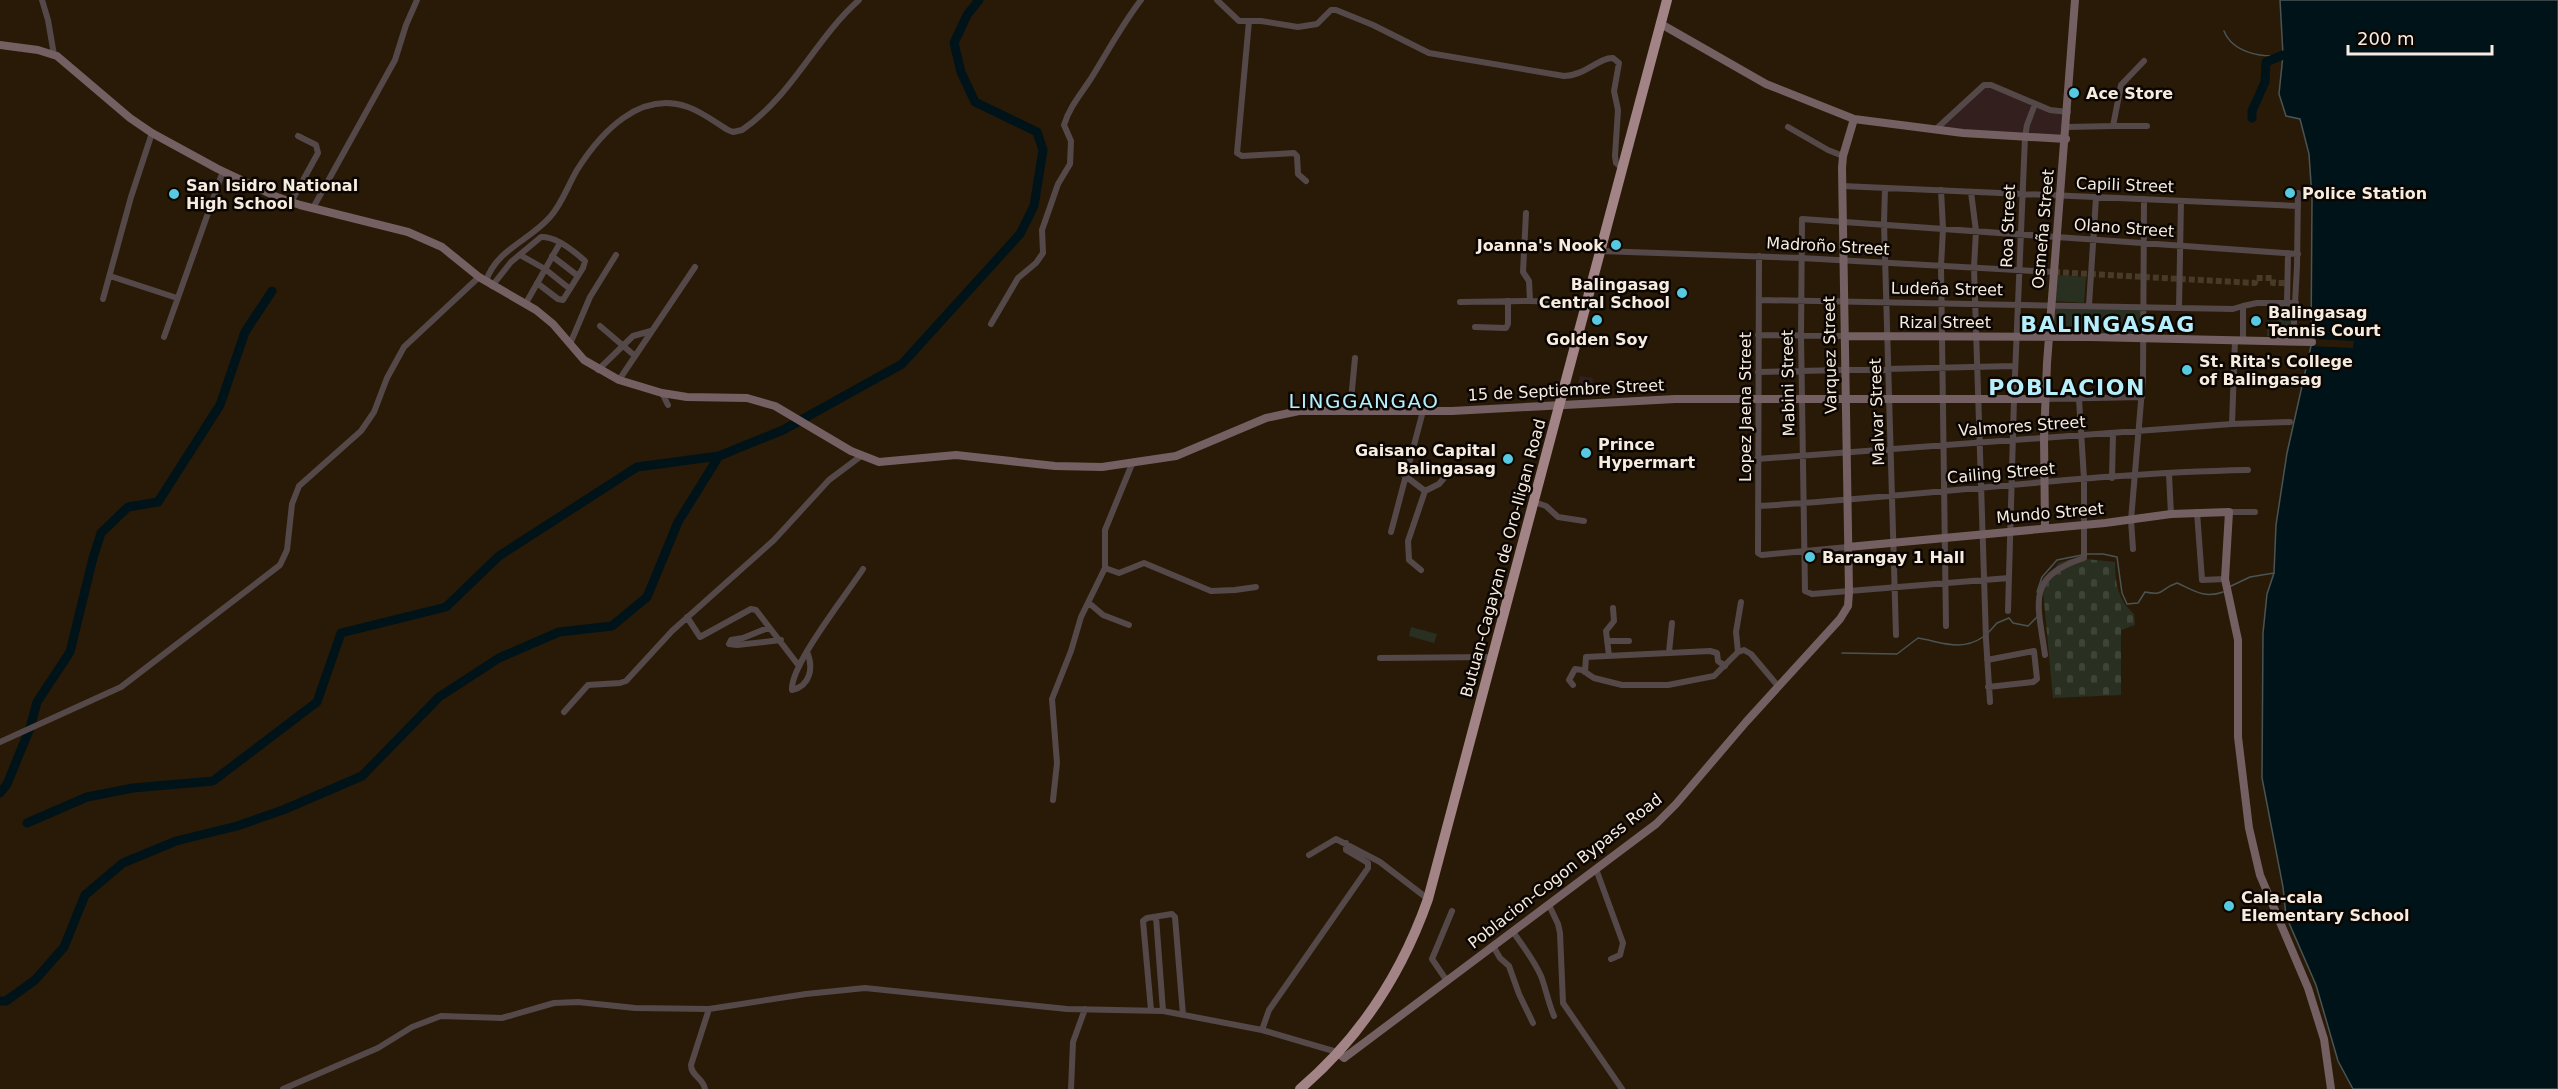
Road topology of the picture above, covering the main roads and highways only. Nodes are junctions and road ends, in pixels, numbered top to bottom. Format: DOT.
graph roads {
  1 [pos="1668,0"];
  2 [pos="1300,1089"];
  1 -- 2 [label="highway, Butuan-Cagayan de Oro-Iligan Road"];
}
